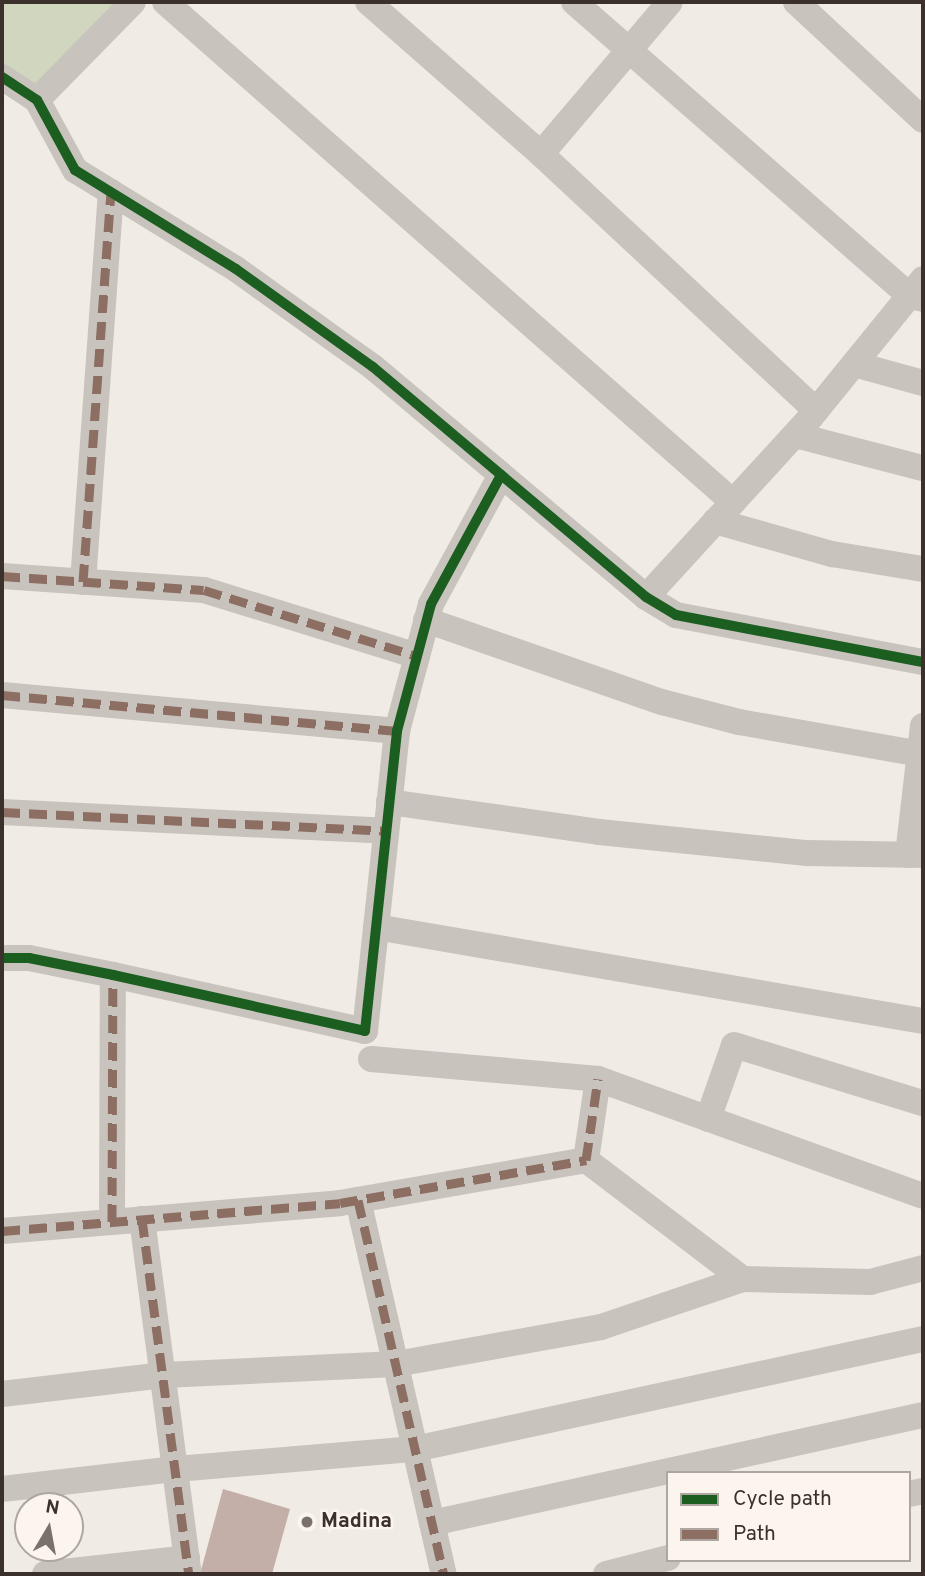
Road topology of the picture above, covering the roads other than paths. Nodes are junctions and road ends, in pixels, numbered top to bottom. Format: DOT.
graph roads {
  1 [pos="133,2"];
  2 [pos="165,2"];
  3 [pos="368,2"];
  4 [pos="574,2"];
  5 [pos="670,2"];
  6 [pos="796,2"];
  7 [pos="629,50"];
  8 [pos="2,77"];
  9 [pos="37,100"];
  10 [pos="923,120"];
  11 [pos="541,154"];
  12 [pos="111,192"];
  13 [pos="919,292"];
  14 [pos="854,364"];
  15 [pos="923,383"];
  16 [pos="816,410"];
  17 [pos="794,435"];
  18 [pos="923,467"];
  19 [pos="500,475"];
  20 [pos="724,511"];
  21 [pos="923,569"];
  22 [pos="2,576"];
  23 [pos="83,582"];
  24 [pos="646,597"];
  25 [pos="426,620"];
  26 [pos="417,656"];
  27 [pos="923,662"];
  28 [pos="2,695"];
  29 [pos="923,726"];
  30 [pos="397,731"];
  31 [pos="921,754"];
  32 [pos="389,802"];
  33 [pos="2,812"];
  34 [pos="386,831"];
  35 [pos="916,855"];
  36 [pos="376,927"];
  37 [pos="2,958"];
  38 [pos="113,975"];
  39 [pos="923,1021"];
  40 [pos="371,1059"];
  41 [pos="598,1079"];
  42 [pos="923,1103"];
  43 [pos="708,1119"];
  44 [pos="586,1160"];
  45 [pos="923,1196"];
  46 [pos="358,1200"];
  47 [pos="142,1219"];
  48 [pos="112,1222"];
  49 [pos="2,1231"];
  50 [pos="923,1268"];
  51 [pos="743,1279"];
  52 [pos="923,1339"];
  53 [pos="396,1364"];
  54 [pos="164,1375"];
  55 [pos="2,1394"];
  56 [pos="923,1415"];
  57 [pos="415,1449"];
  58 [pos="176,1469"];
  59 [pos="668,1471"];
  60 [pos="666,1472"];
  61 [pos="2,1489"];
  62 [pos="432,1523"];
  63 [pos="666,1559"];
  64 [pos="188,1566"];
  65 [pos="45,1574"];
  66 [pos="444,1574"];
  67 [pos="606,1574"];
  1 -- 9 [label="street"];
  2 -- 20 [label="street"];
  3 -- 11 [label="street"];
  4 -- 7 [label="street"];
  5 -- 7 [label="street"];
  6 -- 10 [label="street"];
  7 -- 11 [label="street"];
  7 -- 13 [label="street"];
  8 -- 9 [label="street"];
  9 -- 12 [label="street"];
  11 -- 16 [label="street"];
  12 -- 19 [label="street"];
  12 -- 23 [label="street"];
  13 -- 14 [label="street"];
  14 -- 15 [label="street"];
  14 -- 16 [label="street"];
  16 -- 17 [label="street"];
  17 -- 18 [label="street"];
  17 -- 20 [label="street"];
  19 -- 24 [label="street"];
  19 -- 25 [label="street"];
  20 -- 21 [label="street"];
  20 -- 24 [label="street"];
  22 -- 23 [label="street"];
  23 -- 26 [label="street"];
  24 -- 27 [label="street"];
  25 -- 26 [label="street"];
  25 -- 31 [label="street"];
  26 -- 30 [label="street"];
  28 -- 30 [label="street"];
  29 -- 31 [label="street"];
  30 -- 32 [label="street"];
  31 -- 35 [label="street"];
  32 -- 34 [label="street"];
  32 -- 35 [label="street"];
  33 -- 34 [label="street"];
  34 -- 36 [label="street"];
  36 -- 38 [label="street"];
  36 -- 39 [label="street"];
  37 -- 38 [label="street"];
  38 -- 48 [label="street"];
  40 -- 41 [label="street"];
  41 -- 43 [label="street"];
  41 -- 44 [label="street"];
  42 -- 43 [label="street"];
  43 -- 45 [label="street"];
  44 -- 46 [label="street"];
  44 -- 51 [label="street"];
  46 -- 47 [label="street"];
  46 -- 53 [label="street"];
  47 -- 48 [label="street"];
  47 -- 54 [label="street"];
  48 -- 49 [label="street"];
  50 -- 51 [label="street"];
  51 -- 53 [label="street"];
  52 -- 57 [label="street"];
  53 -- 54 [label="street"];
  53 -- 57 [label="street"];
  54 -- 55 [label="street"];
  54 -- 58 [label="street"];
  56 -- 59 [label="street"];
  57 -- 58 [label="street"];
  57 -- 62 [label="street"];
  58 -- 61 [label="street"];
  58 -- 64 [label="street"];
  60 -- 62 [label="street"];
  62 -- 66 [label="street"];
  63 -- 67 [label="street"];
  64 -- 65 [label="street"];
}
